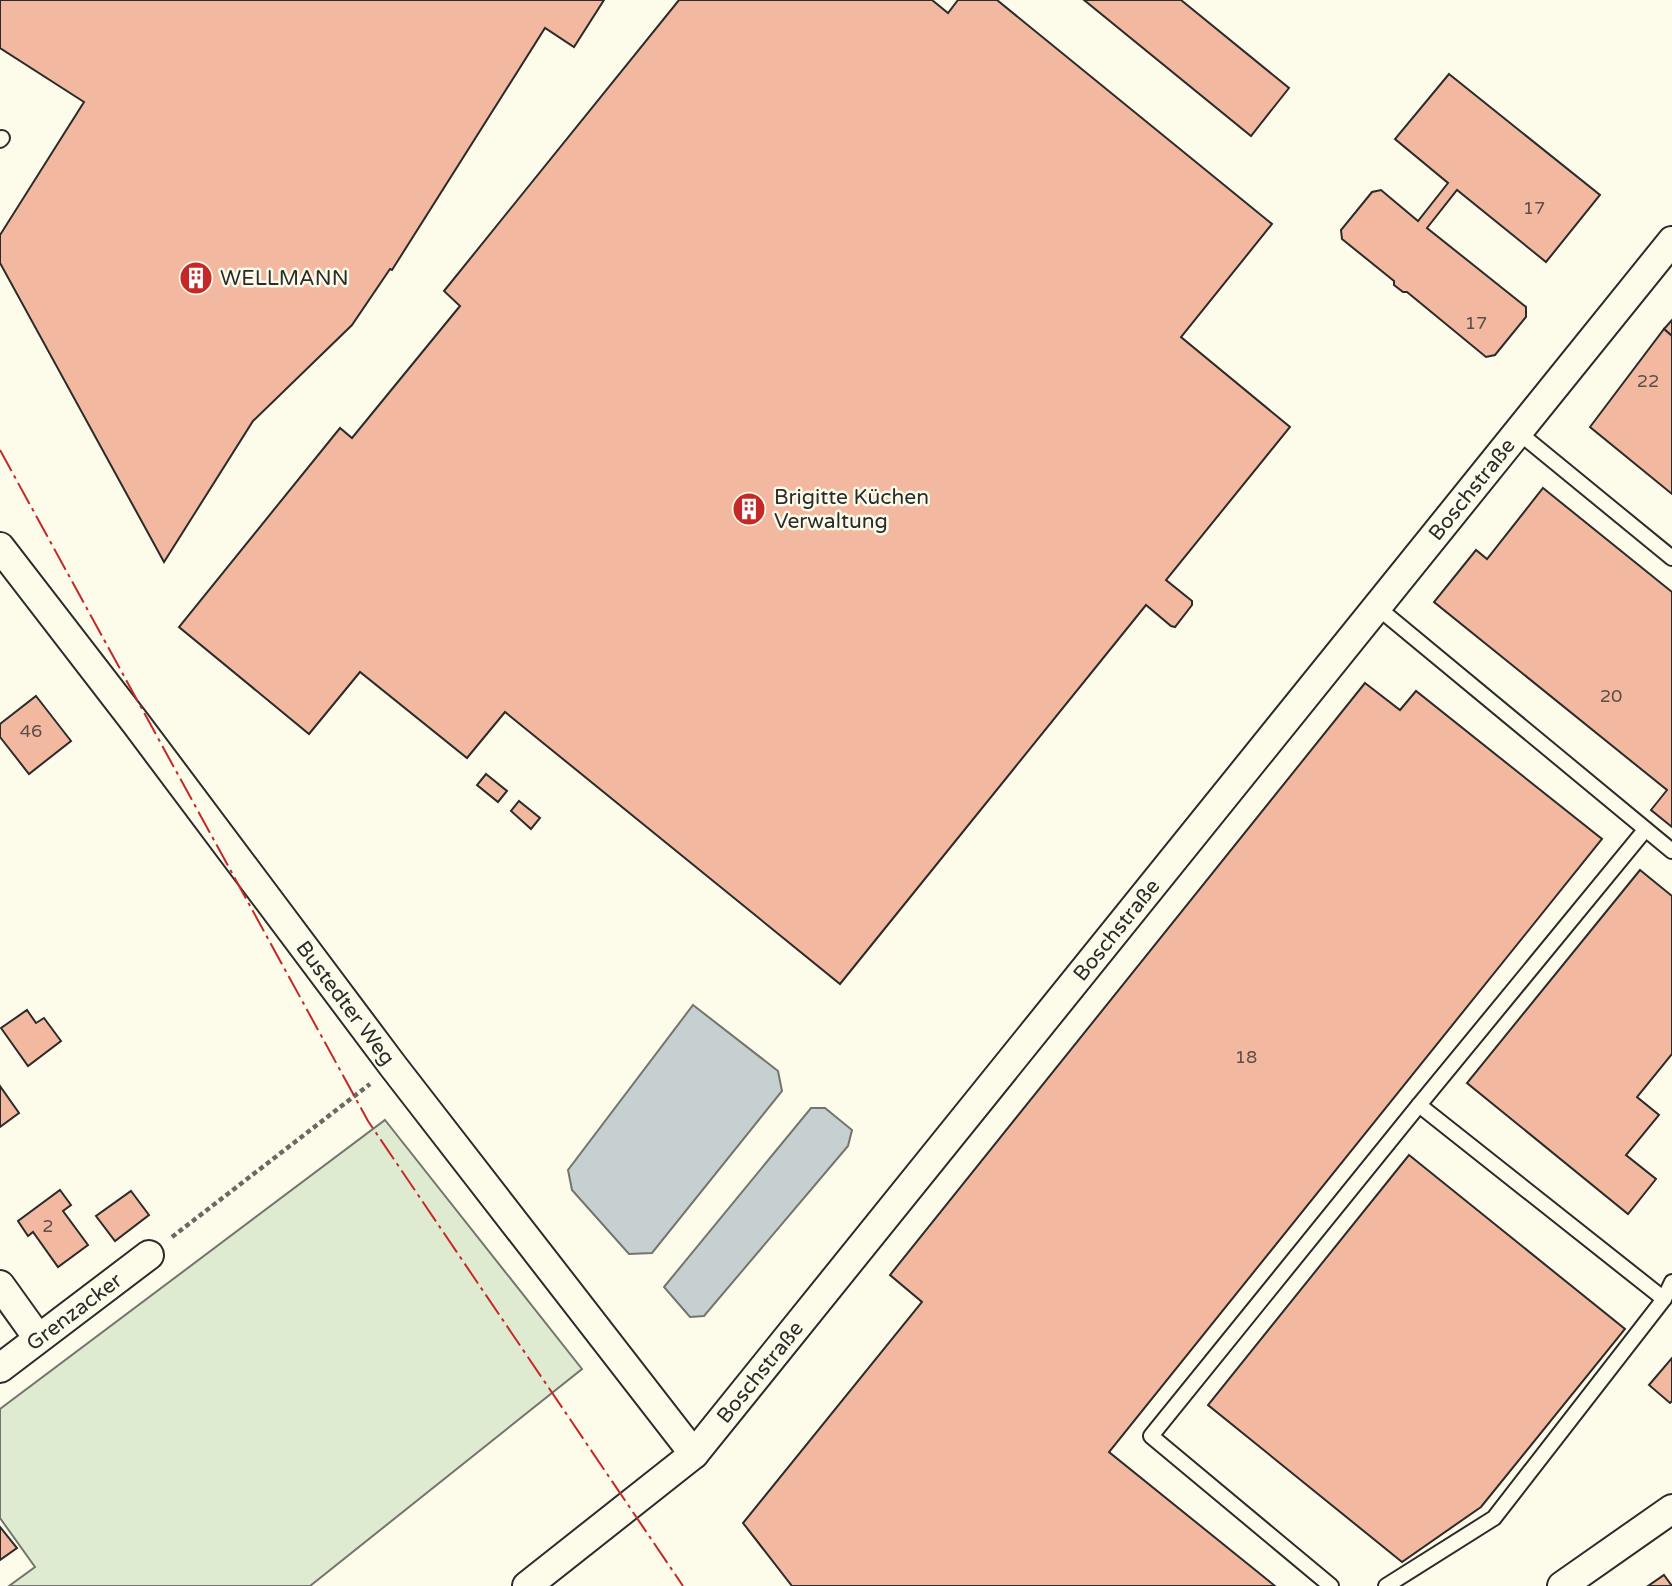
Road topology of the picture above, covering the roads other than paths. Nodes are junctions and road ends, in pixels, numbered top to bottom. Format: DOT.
graph roads {
  1 [pos="1672,241"];
  2 [pos="1518,432"];
  3 [pos="0,547"];
  4 [pos="1672,558"];
  5 [pos="1377,607"];
  6 [pos="1645,830"];
  7 [pos="1672,851"];
  8 [pos="1419,1105"];
  9 [pos="149,1255"];
  10 [pos="1672,1282"];
  11 [pos="0,1285"];
  12 [pos="1664,1299"];
  13 [pos="38,1338"];
  14 [pos="0,1368"];
  15 [pos="694,1454"];
  16 [pos="1672,1509"];
  17 [pos="527,1586"];
  18 [pos="1331,1586"];
  19 [pos="1386,1586"];
  20 [pos="1562,1586"];
  1 -- 2 [label="street, Boschstraße"];
  2 -- 4 [label="lane"];
  2 -- 5 [label="street, Boschstraße"];
  3 -- 15 [label="street, Bustedter Weg"];
  5 -- 6 [label="lane"];
  5 -- 15 [label="street, Boschstraße"];
  6 -- 7 [label="lane"];
  6 -- 8 [label="lane"];
  8 -- 12 [label="lane"];
  8 -- 18 [label="lane"];
  9 -- 13 [label="street, Grenzacker"];
  10 -- 12 [label="lane"];
  11 -- 13 [label="street"];
  12 -- 19 [label="lane"];
  13 -- 14 [label="street, Grenzacker"];
  15 -- 17 [label="street, Boschstraße"];
  16 -- 20 [label="street"];
}
